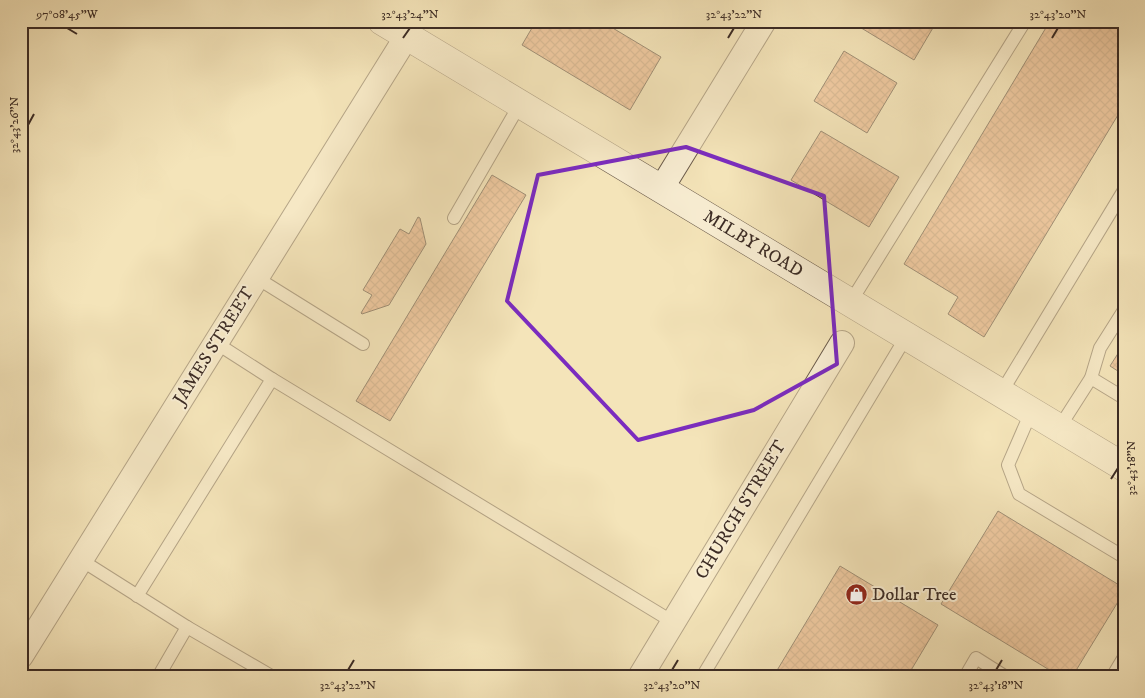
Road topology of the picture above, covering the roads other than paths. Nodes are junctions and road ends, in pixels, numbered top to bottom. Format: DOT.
graph roads {
  1 [pos="382,21"];
  2 [pos="764,21"];
  3 [pos="1024,21"];
  4 [pos="407,36"];
  5 [pos="520,104"];
  6 [pos="661,189"];
  7 [pos="1124,190"];
  8 [pos="454,218"];
  9 [pos="257,278"];
  10 [pos="850,302"];
  11 [pos="1124,310"];
  12 [pos="906,336"];
  13 [pos="216,343"];
  14 [pos="842,343"];
  15 [pos="363,344"];
  16 [pos="1092,378"];
  17 [pos="272,379"];
  18 [pos="1001,394"];
  19 [pos="1124,398"];
  20 [pos="1032,412"];
  21 [pos="1059,428"];
  22 [pos="1124,467"];
  23 [pos="1124,557"];
  24 [pos="81,560"];
  25 [pos="137,596"];
  26 [pos="673,622"];
  27 [pos="187,627"];
  28 [pos="21,656"];
  29 [pos="1124,656"];
  30 [pos="158,677"];
  31 [pos="273,677"];
  32 [pos="640,677"];
  33 [pos="702,677"];
  34 [pos="965,677"];
  35 [pos="1006,677"];
  36 [pos="1112,677"];
  1 -- 4 [label="street, MILBY ROAD"];
  2 -- 6 [label="street"];
  3 -- 10 [label="lane"];
  4 -- 5 [label="street, MILBY ROAD"];
  4 -- 9 [label="street, JAMES STREET"];
  5 -- 6 [label="street, MILBY ROAD"];
  5 -- 8 [label="lane"];
  6 -- 10 [label="street, MILBY ROAD"];
  7 -- 18 [label="lane"];
  9 -- 13 [label="street, JAMES STREET"];
  9 -- 15 [label="lane"];
  10 -- 12 [label="street, MILBY ROAD"];
  11 -- 16 [label="lane"];
  12 -- 18 [label="street, MILBY ROAD"];
  12 -- 33 [label="lane"];
  13 -- 17 [label="lane"];
  13 -- 24 [label="street, JAMES STREET"];
  14 -- 26 [label="street, CHURCH STREET"];
  16 -- 19 [label="lane"];
  16 -- 21 [label="lane"];
  17 -- 25 [label="lane"];
  17 -- 26 [label="lane"];
  18 -- 20 [label="street, MILBY ROAD"];
  20 -- 21 [label="street, MILBY ROAD"];
  20 -- 23 [label="lane"];
  21 -- 22 [label="street, MILBY ROAD"];
  24 -- 25 [label="lane"];
  24 -- 28 [label="street, JAMES STREET"];
  25 -- 27 [label="lane"];
  26 -- 32 [label="street, CHURCH STREET"];
  27 -- 30 [label="lane"];
  27 -- 31 [label="lane"];
  29 -- 36 [label="lane"];
  34 -- 35 [label="lane"];
}
